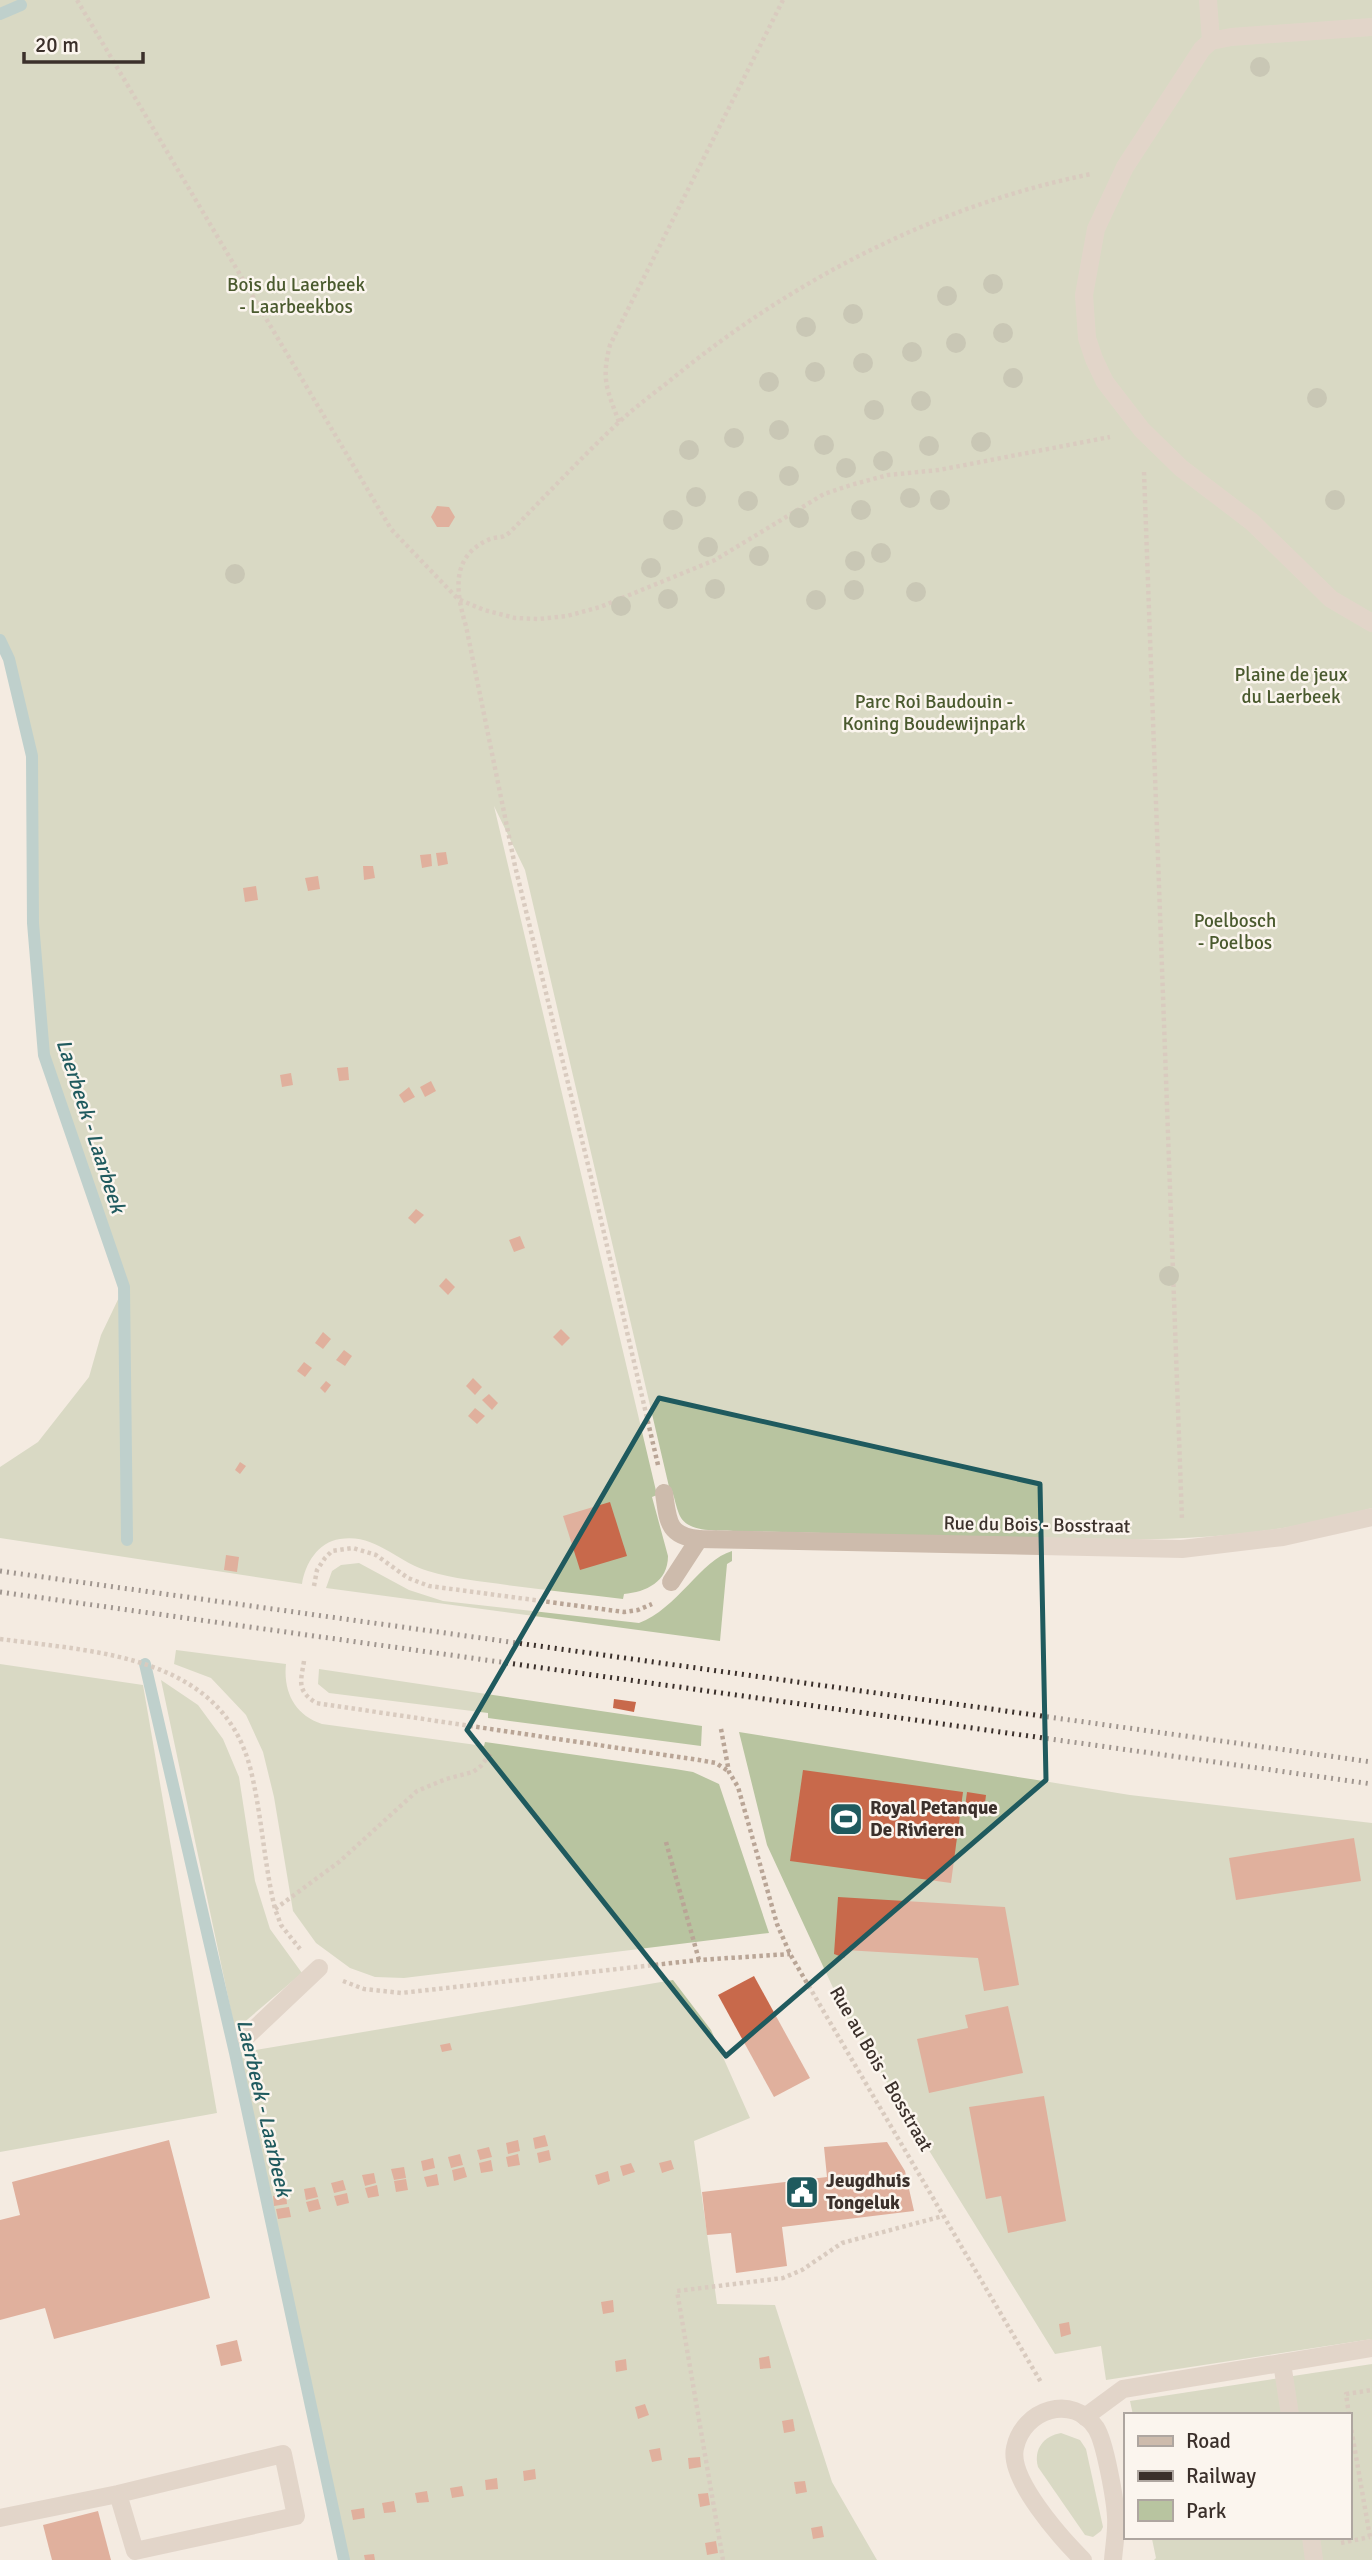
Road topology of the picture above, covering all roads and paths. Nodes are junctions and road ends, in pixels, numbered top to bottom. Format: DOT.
graph roads {
  1 [pos="77,0"];
  2 [pos="783,0"];
  3 [pos="1209,0"];
  4 [pos="1372,27"];
  5 [pos="1211,41"];
  6 [pos="1125,167"];
  7 [pos="619,422"];
  8 [pos="1142,430"];
  9 [pos="458,599"];
  10 [pos="1372,623"];
  11 [pos="664,1493"];
  12 [pos="1372,1517"];
  13 [pos="698,1539"];
  14 [pos="1182,1549"];
  15 [pos="671,1583"];
  16 [pos="314,1586"];
  17 [pos="0,1639"];
  18 [pos="304,1661"];
  19 [pos="721,1729"];
  20 [pos="490,1754"];
  21 [pos="729,1772"];
  22 [pos="666,1842"];
  23 [pos="275,1909"];
  24 [pos="790,1954"];
  25 [pos="699,1960"];
  26 [pos="319,1968"];
  27 [pos="246,2038"];
  28 [pos="943,2216"];
  29 [pos="1372,2348"];
  30 [pos="1282,2362"];
  31 [pos="1372,2389"];
  32 [pos="1057,2409"];
  33 [pos="1290,2413"];
  34 [pos="1349,2413"];
  35 [pos="1085,2417"];
  36 [pos="1351,2427"];
  37 [pos="118,2494"];
  38 [pos="0,2518"];
  39 [pos="1370,2537"];
  40 [pos="1311,2539"];
  41 [pos="723,2560"];
  42 [pos="1083,2560"];
  43 [pos="1113,2560"];
  44 [pos="1314,2560"];
  1 -- 9 [label="path"];
  2 -- 7 [label="path"];
  3 -- 5 [label="street"];
  4 -- 5 [label="street"];
  5 -- 6 [label="street"];
  6 -- 7 [label="path"];
  6 -- 8 [label="street"];
  7 -- 9 [label="path"];
  8 -- 9 [label="path"];
  8 -- 10 [label="street"];
  8 -- 14 [label="path"];
  9 -- 11 [label="path"];
  11 -- 13 [label="street, Rue du Bois - Bosstraat"];
  12 -- 14 [label="street, Rue du Bois - Bosstraat"];
  13 -- 14 [label="street, Rue du Bois - Bosstraat"];
  13 -- 15 [label="street"];
  15 -- 16 [label="path"];
  17 -- 23 [label="path"];
  18 -- 21 [label="path"];
  19 -- 21 [label="path, Rue au Bois - Bosstraat"];
  20 -- 23 [label="path"];
  21 -- 24 [label="path, Rue au Bois - Bosstraat"];
  22 -- 25 [label="path"];
  23 -- 26 [label="path"];
  24 -- 25 [label="path"];
  24 -- 28 [label="path, Rue au Bois - Bosstraat"];
  25 -- 26 [label="path"];
  26 -- 27 [label="street"];
  28 -- 32 [label="path, Rue au Bois - Bosstraat"];
  28 -- 41 [label="path"];
  29 -- 30 [label="street"];
  30 -- 33 [label="street"];
  30 -- 35 [label="street"];
  31 -- 34 [label="path"];
  32 -- 35 [label="street"];
  32 -- 42 [label="street"];
  35 -- 43 [label="street"];
  36 -- 39 [label="path"];
  37 -- 37 [label="street"];
  37 -- 38 [label="street"];
  40 -- 44 [label="street"];
}
